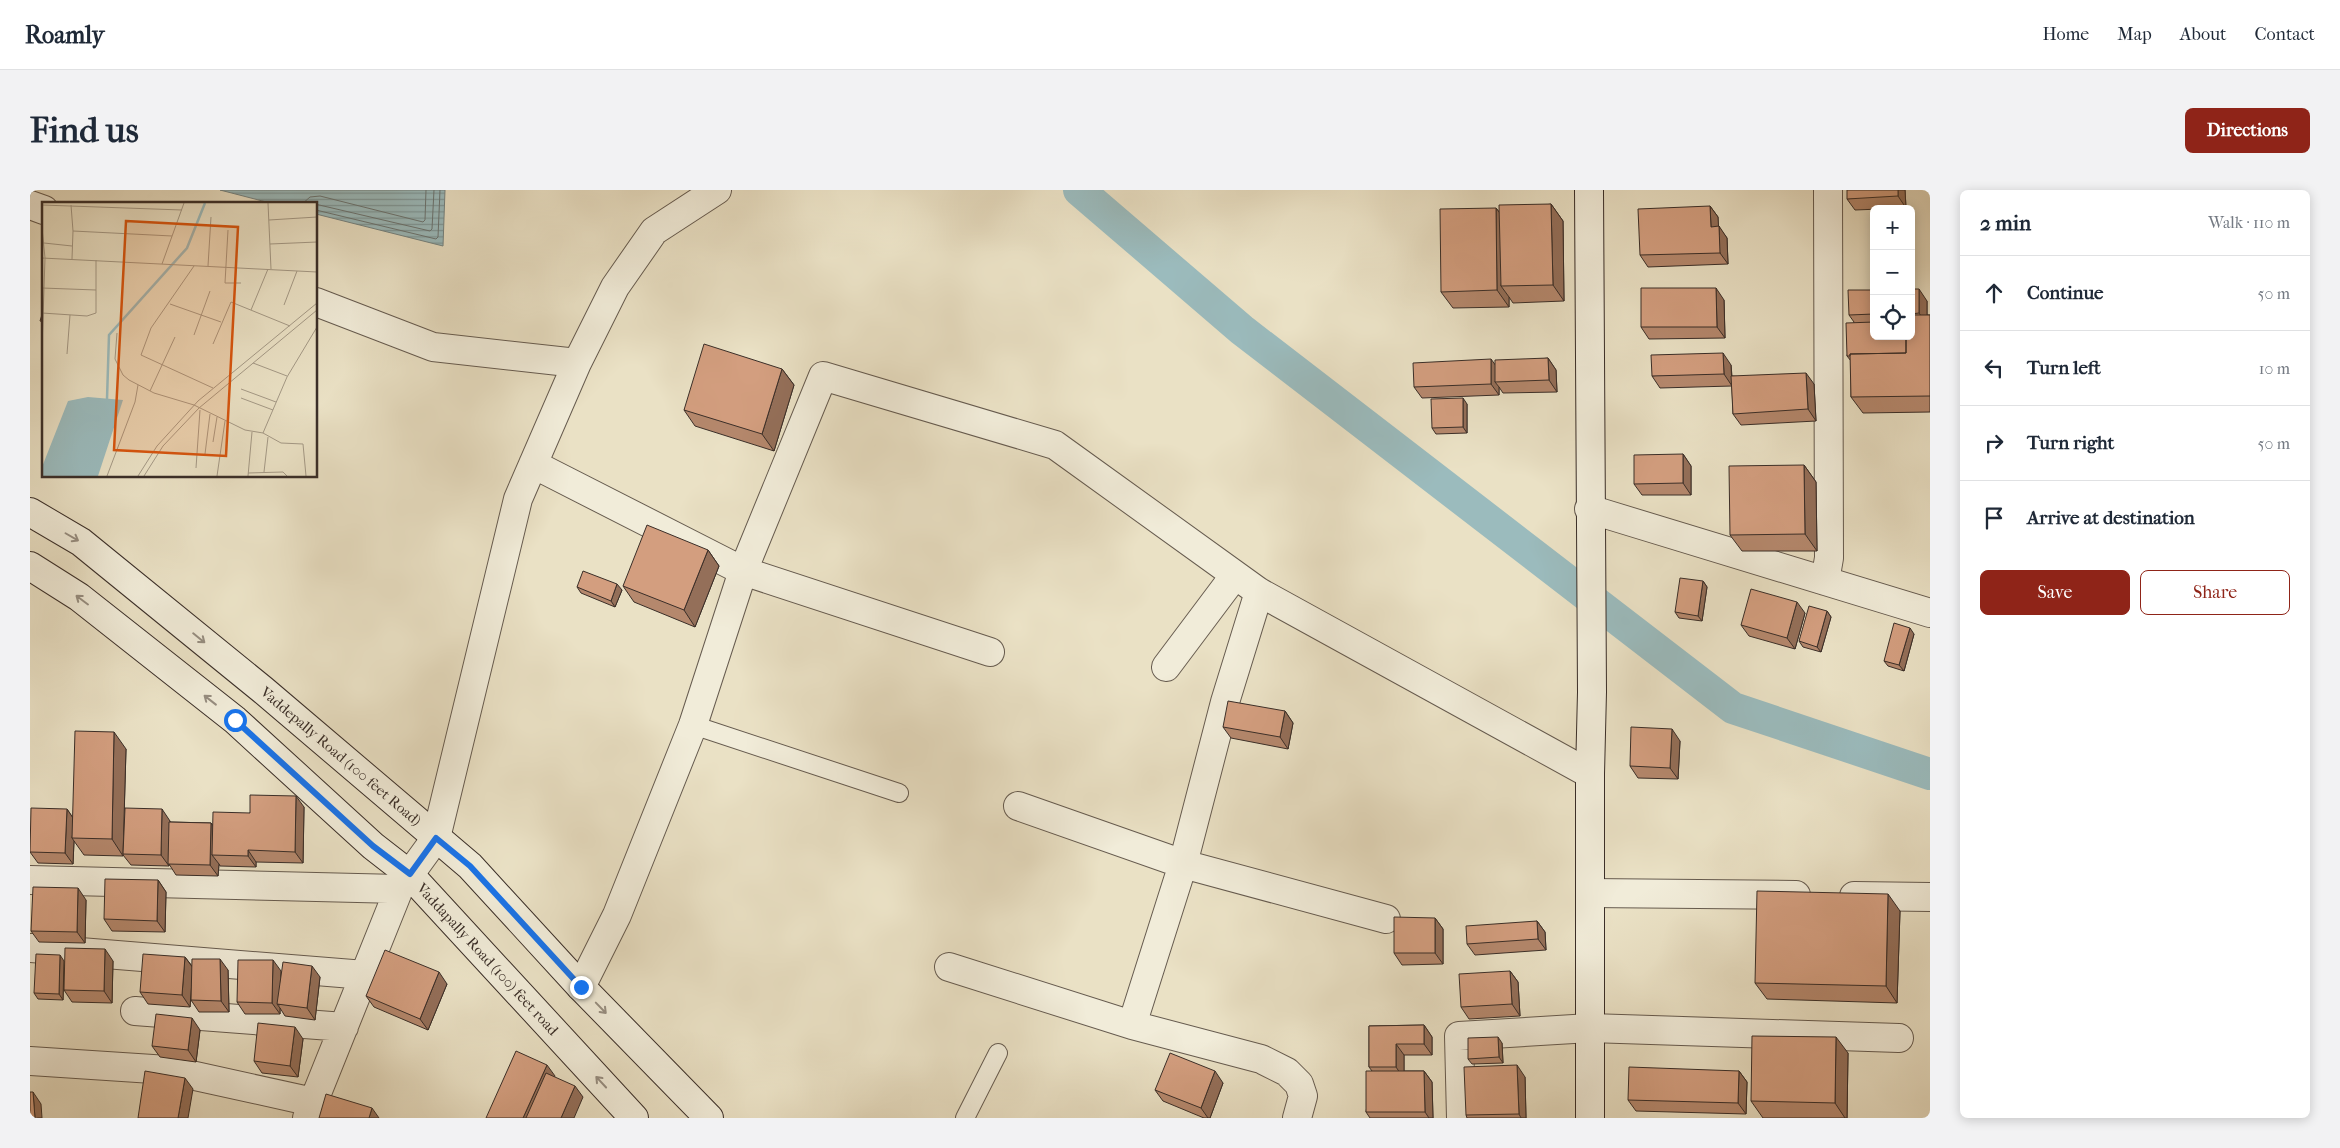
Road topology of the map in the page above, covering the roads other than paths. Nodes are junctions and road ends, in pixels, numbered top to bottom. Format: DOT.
graph roads {
  1 [pos="717,190"];
  2 [pos="1589,190"];
  3 [pos="1828,190"];
  4 [pos="30,205"];
  5 [pos="42,209"];
  6 [pos="318,303"];
  7 [pos="577,363"];
  8 [pos="533,464"];
  9 [pos="30,512"];
  10 [pos="1590,520"];
  11 [pos="30,566"];
  12 [pos="743,571"];
  13 [pos="1235,575"];
  14 [pos="1825,581"];
  15 [pos="1258,592"];
  16 [pos="1930,613"];
  17 [pos="990,652"];
  18 [pos="1166,668"];
  19 [pos="693,725"];
  20 [pos="1590,774"];
  21 [pos="898,793"];
  22 [pos="1018,806"];
  23 [pos="436,838"];
  24 [pos="1183,864"];
  25 [pos="30,880"];
  26 [pos="404,882"];
  27 [pos="1590,893"];
  28 [pos="1930,897"];
  29 [pos="1386,919"];
  30 [pos="31,948"];
  31 [pos="949,967"];
  32 [pos="365,975"];
  33 [pos="581,987"];
  34 [pos="134,1011"];
  35 [pos="1132,1025"];
  36 [pos="344,1027"];
  37 [pos="1590,1028"];
  38 [pos="1899,1038"];
  39 [pos="998,1054"];
  40 [pos="30,1061"];
  41 [pos="310,1110"];
  42 [pos="634,1118"];
  43 [pos="708,1118"];
  44 [pos="964,1118"];
  45 [pos="1298,1118"];
  46 [pos="1461,1118"];
  47 [pos="1590,1118"];
  1 -- 7 [label="street"];
  2 -- 10 [label="street"];
  3 -- 14 [label="street"];
  4 -- 5 [label="street"];
  6 -- 7 [label="street"];
  7 -- 8 [label="street"];
  8 -- 12 [label="street"];
  8 -- 23 [label="street"];
  9 -- 23 [label="street, Vaddepally Road (100 feet Road), one-way"];
  10 -- 14 [label="street"];
  10 -- 20 [label="street"];
  26 -- 11 [label="street, Vaddapally Road (100) feet road, one-way"];
  12 -- 13 [label="street"];
  12 -- 17 [label="street"];
  12 -- 19 [label="street"];
  13 -- 15 [label="street"];
  13 -- 18 [label="street"];
  14 -- 16 [label="street"];
  15 -- 20 [label="street"];
  15 -- 24 [label="street"];
  19 -- 21 [label="lane"];
  19 -- 33 [label="street"];
  20 -- 27 [label="street"];
  22 -- 24 [label="street"];
  23 -- 26 [label="street"];
  23 -- 33 [label="street, Vaddepally Road (100 feet Road)"];
  24 -- 29 [label="street"];
  24 -- 35 [label="street"];
  25 -- 26 [label="street"];
  26 -- 32 [label="street"];
  42 -- 26 [label="street, Vaddapally Road (100) feet road, one-way"];
  27 -- 28 [label="street"];
  27 -- 37 [label="street"];
  30 -- 32 [label="street"];
  31 -- 35 [label="street"];
  32 -- 36 [label="street"];
  33 -- 43 [label="street, Vaddepally Road (100 feet Road), one-way"];
  34 -- 36 [label="street"];
  35 -- 45 [label="street"];
  36 -- 41 [label="street"];
  37 -- 38 [label="street"];
  37 -- 46 [label="street"];
  37 -- 47 [label="street"];
  39 -- 44 [label="lane"];
  40 -- 41 [label="street"];
}
